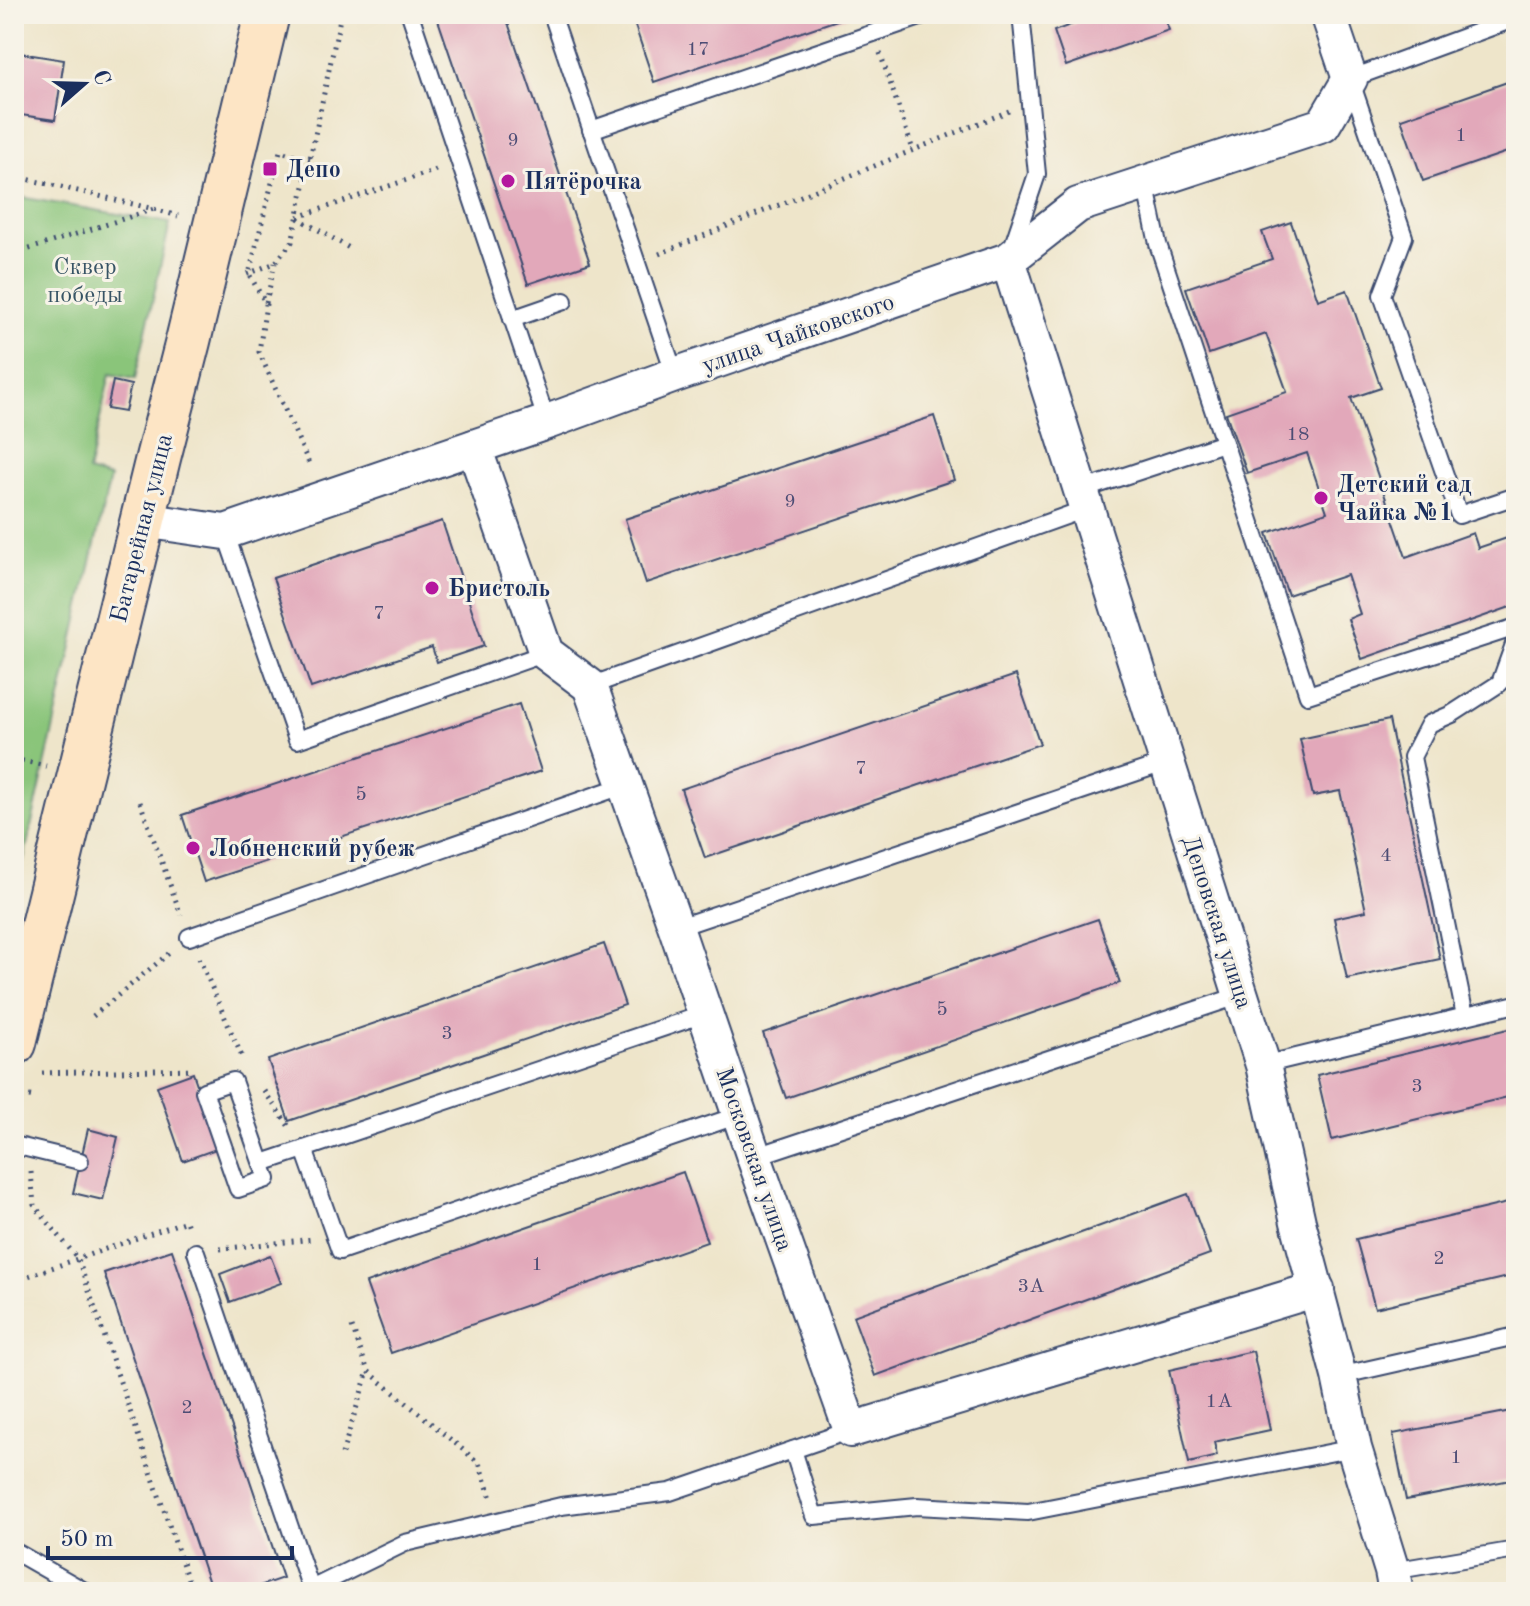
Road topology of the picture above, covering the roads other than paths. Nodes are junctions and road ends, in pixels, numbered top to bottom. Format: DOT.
graph roads {
  1 [pos="267,14"];
  2 [pos="410,14"];
  3 [pos="552,14"];
  4 [pos="929,14"];
  5 [pos="1021,14"];
  6 [pos="1328,14"];
  7 [pos="1516,18"];
  8 [pos="1350,79"];
  9 [pos="591,130"];
  10 [pos="1145,182"];
  11 [pos="1008,260"];
  12 [pos="564,301"];
  13 [pos="512,319"];
  14 [pos="675,375"];
  15 [pos="547,422"];
  16 [pos="1224,443"];
  17 [pos="474,447"];
  18 [pos="1516,496"];
  19 [pos="1085,499"];
  20 [pos="143,520"];
  21 [pos="225,532"];
  22 [pos="1516,627"];
  23 [pos="1516,639"];
  24 [pos="546,653"];
  25 [pos="590,686"];
  26 [pos="1167,762"];
  27 [pos="625,785"];
  28 [pos="676,928"];
  29 [pos="189,937"];
  30 [pos="1241,995"];
  31 [pos="19,997"];
  32 [pos="1516,1004"];
  33 [pos="704,1014"];
  34 [pos="1465,1016"];
  35 [pos="28,1058"];
  36 [pos="1263,1065"];
  37 [pos="739,1115"];
  38 [pos="14,1145"];
  39 [pos="304,1149"];
  40 [pos="754,1157"];
  41 [pos="80,1161"];
  42 [pos="262,1163"];
  43 [pos="196,1252"];
  44 [pos="1317,1289"];
  45 [pos="1516,1336"];
  46 [pos="1339,1376"];
  47 [pos="851,1430"];
  48 [pos="1354,1448"];
  49 [pos="793,1450"];
  50 [pos="1516,1550"];
  51 [pos="14,1551"];
  52 [pos="1394,1582"];
  53 [pos="309,1590"];
  54 [pos="86,1592"];
  1 -- 20 [label="main road, Батарейная улица"];
  2 -- 13 [label="lane"];
  3 -- 9 [label="lane"];
  4 -- 9 [label="lane"];
  5 -- 11 [label="lane"];
  6 -- 8 [label="street"];
  7 -- 8 [label="lane"];
  8 -- 10 [label="street, улица Чайковского"];
  8 -- 18 [label="lane"];
  9 -- 14 [label="lane"];
  10 -- 11 [label="street, улица Чайковского"];
  10 -- 16 [label="lane"];
  11 -- 14 [label="street, улица Чайковского"];
  11 -- 19 [label="street, Деповская улица"];
  12 -- 13 [label="lane"];
  13 -- 15 [label="lane"];
  14 -- 15 [label="street, улица Чайковского"];
  15 -- 17 [label="street, улица Чайковского"];
  16 -- 19 [label="lane"];
  16 -- 22 [label="lane"];
  17 -- 21 [label="street, улица Чайковского"];
  17 -- 24 [label="street"];
  19 -- 25 [label="lane"];
  19 -- 26 [label="street, Деповская улица"];
  20 -- 21 [label="street, улица Чайковского"];
  20 -- 31 [label="main road, Батарейная улица"];
  21 -- 24 [label="lane"];
  23 -- 34 [label="lane"];
  24 -- 25 [label="street"];
  25 -- 27 [label="street, Московская улица"];
  26 -- 28 [label="lane"];
  26 -- 30 [label="street, Деповская улица"];
  27 -- 28 [label="street, Московская улица"];
  27 -- 29 [label="lane"];
  28 -- 33 [label="street, Московская улица"];
  30 -- 36 [label="street, Деповская улица"];
  30 -- 40 [label="lane"];
  31 -- 35 [label="main road, Батарейная улица"];
  32 -- 34 [label="lane"];
  33 -- 37 [label="street, Московская улица"];
  33 -- 39 [label="lane"];
  34 -- 36 [label="lane"];
  36 -- 44 [label="street, Деповская улица"];
  37 -- 39 [label="lane"];
  37 -- 40 [label="street, Московская улица"];
  38 -- 41 [label="lane"];
  39 -- 42 [label="lane"];
  40 -- 47 [label="street, Московская улица"];
  42 -- 42 [label="lane"];
  43 -- 53 [label="lane"];
  44 -- 46 [label="street, Деповская улица"];
  44 -- 47 [label="street"];
  45 -- 46 [label="lane"];
  46 -- 48 [label="street, Деповская улица"];
  47 -- 49 [label="lane"];
  48 -- 49 [label="lane"];
  48 -- 52 [label="street, Деповская улица"];
  49 -- 53 [label="lane"];
  50 -- 52 [label="lane"];
  51 -- 54 [label="lane"];
}
